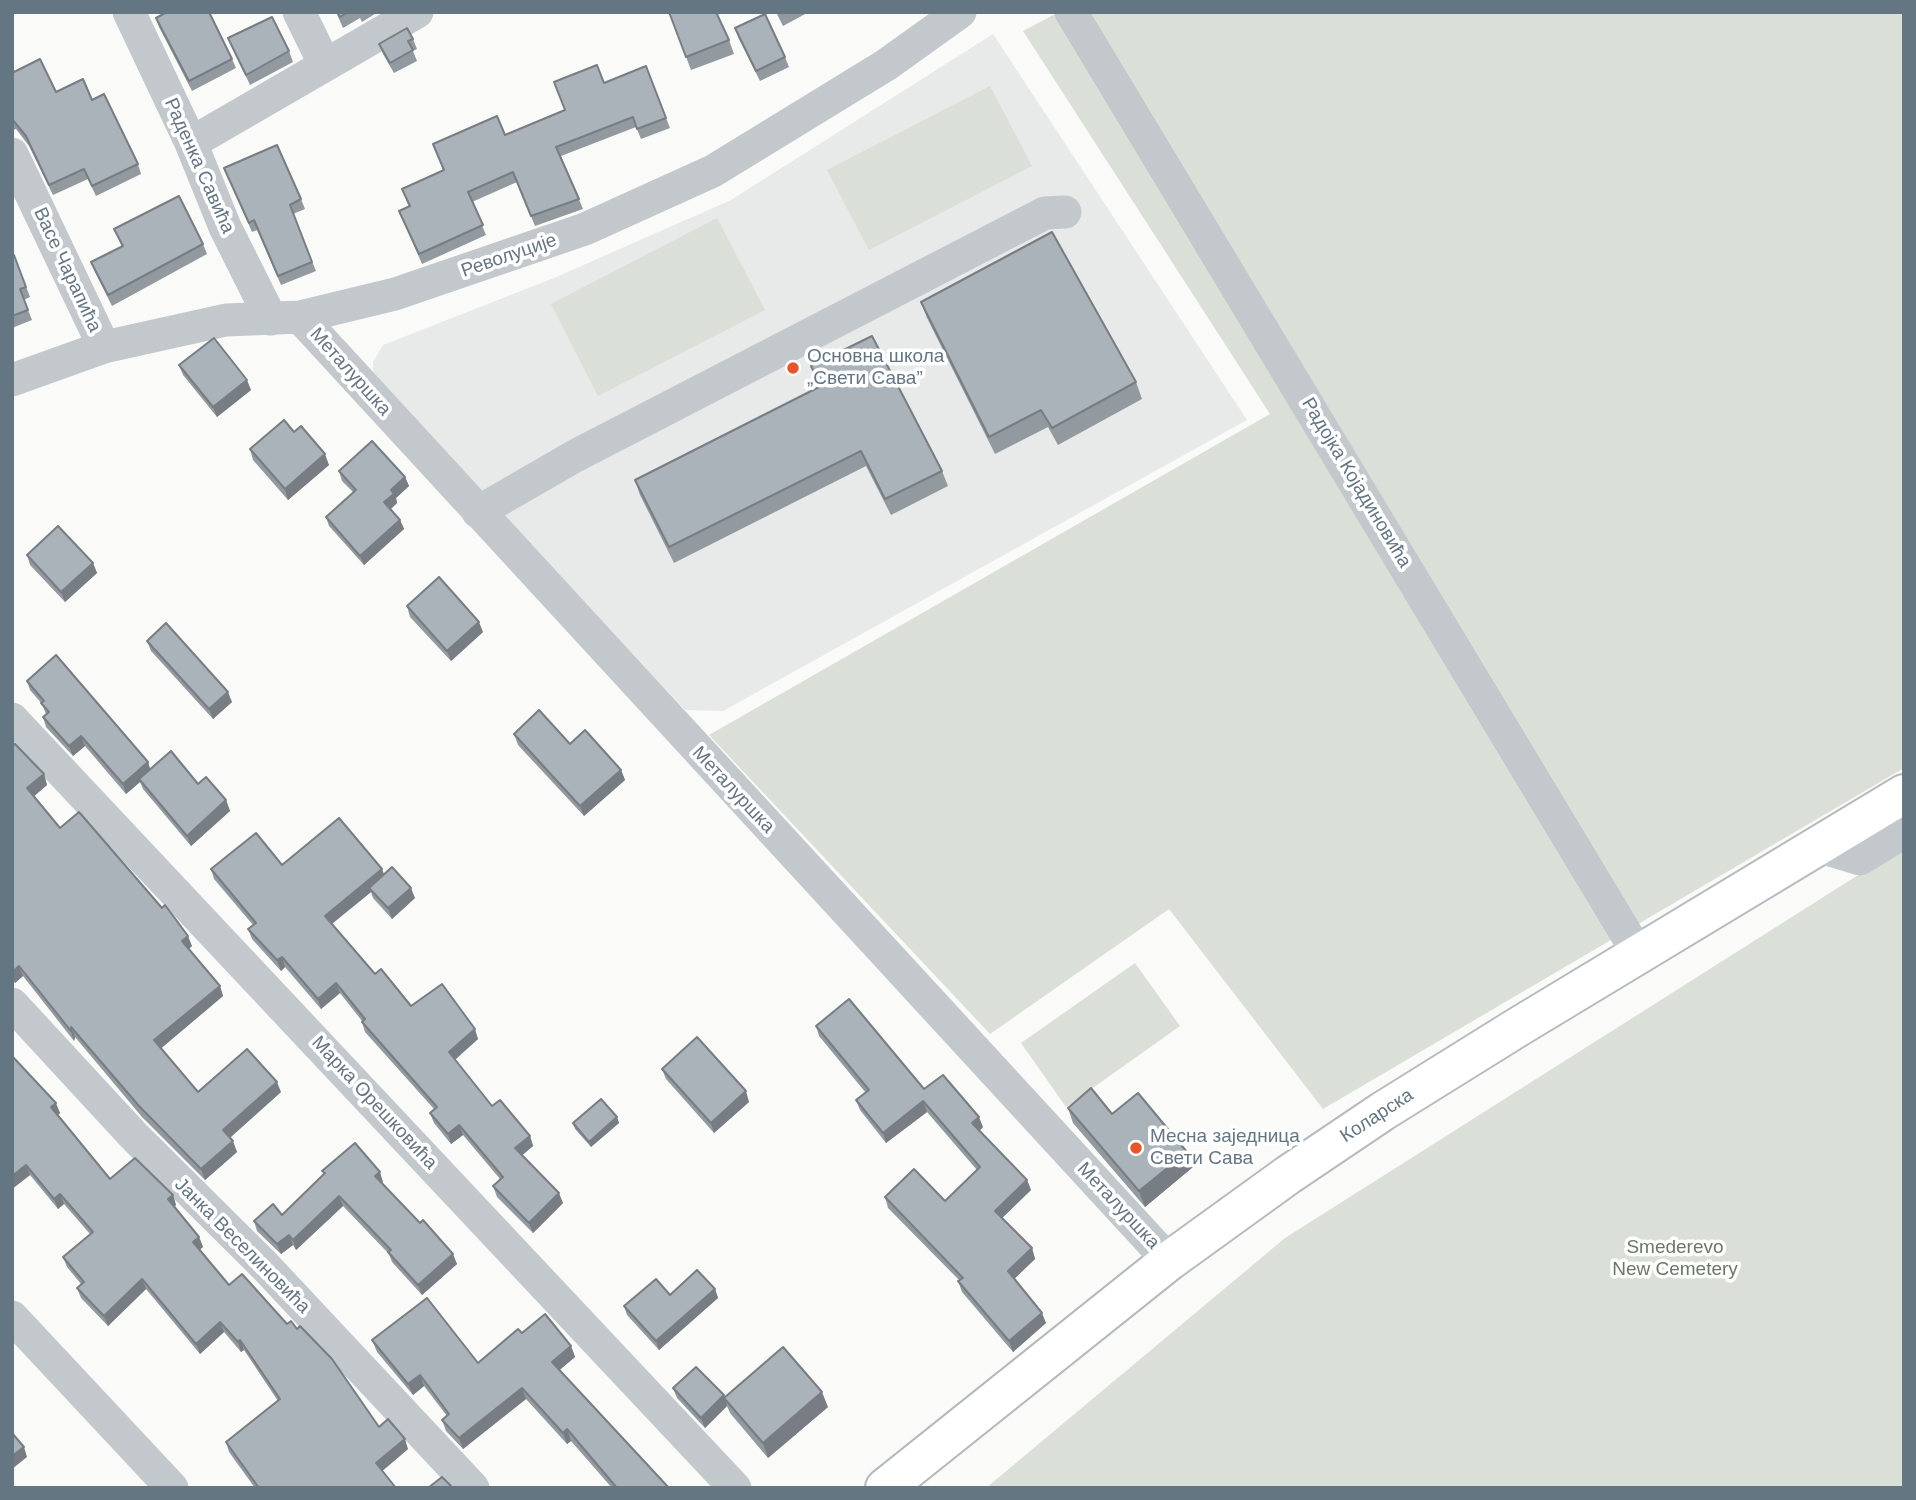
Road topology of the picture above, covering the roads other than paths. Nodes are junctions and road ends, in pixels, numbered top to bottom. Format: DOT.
graph roads {
  1 [pos="129,12"];
  2 [pos="299,12"];
  3 [pos="417,12"];
  4 [pos="960,12"];
  5 [pos="1071,12"];
  6 [pos="325,65"];
  7 [pos="191,143"];
  8 [pos="12,154"];
  9 [pos="1065,212"];
  10 [pos="285,318"];
  11 [pos="104,347"];
  12 [pos="12,380"];
  13 [pos="478,512"];
  14 [pos="12,719"];
  15 [pos="1904,794"];
  16 [pos="1904,832"];
  17 [pos="1817,846"];
  18 [pos="1639,955"];
  19 [pos="12,1004"];
  20 [pos="1169,1261"];
  21 [pos="12,1317"];
  22 [pos="172,1488"];
  23 [pos="472,1488"];
  24 [pos="735,1488"];
  25 [pos="886,1488"];
  1 -- 7 [label="street, Раденка Савића"];
  2 -- 6 [label="street"];
  3 -- 6 [label="street"];
  4 -- 10 [label="street, Револуције"];
  5 -- 18 [label="street, Радојка Којадиновића"];
  6 -- 7 [label="street"];
  7 -- 10 [label="street, Раденка Савића"];
  8 -- 11 [label="street, Васе Чарапића"];
  9 -- 13 [label="street"];
  10 -- 11 [label="street, Револуције"];
  10 -- 13 [label="street, Металуршка"];
  11 -- 12 [label="street, Револуције"];
  13 -- 20 [label="street, Металуршка"];
  14 -- 24 [label="street, Марка Орешковића"];
  15 -- 17 [label="main road, Коларска"];
  16 -- 17 [label="street"];
  17 -- 18 [label="main road, Коларска"];
  18 -- 20 [label="main road, Коларска"];
  19 -- 23 [label="street, Јанка Веселиновића"];
  20 -- 25 [label="main road, Коларска"];
  21 -- 22 [label="street"];
}
